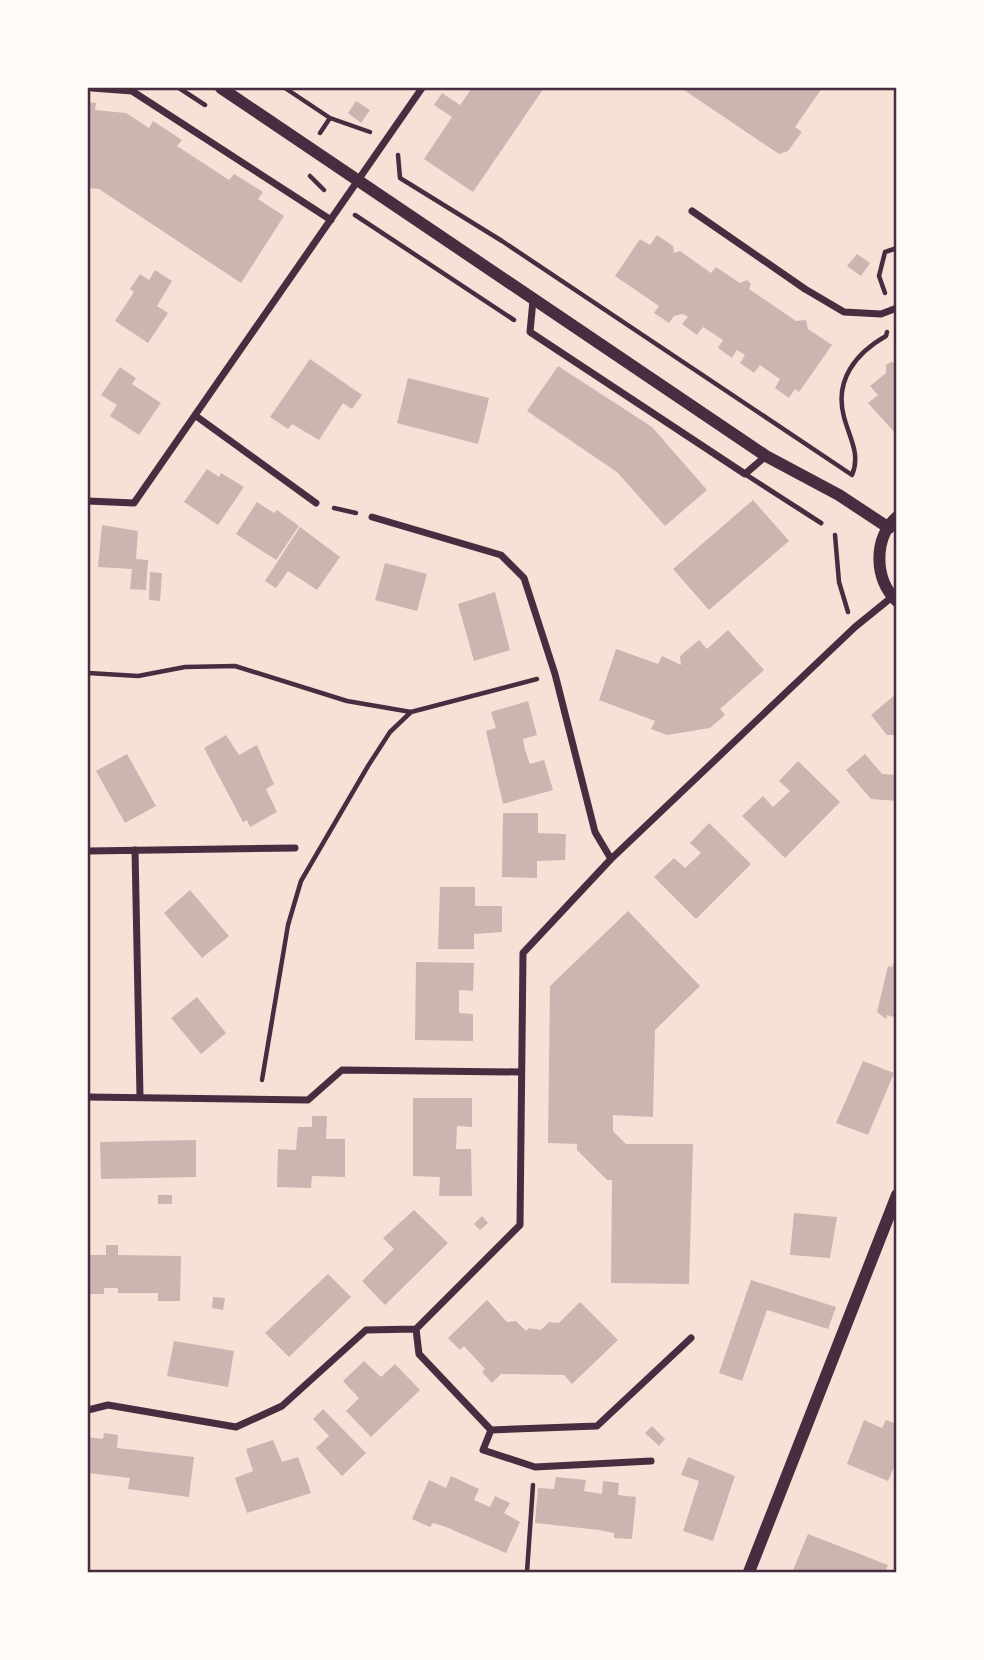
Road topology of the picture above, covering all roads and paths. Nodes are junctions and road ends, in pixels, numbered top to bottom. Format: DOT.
graph roads {
  1 [pos="92,88"];
  2 [pos="221,88"];
  3 [pos="285,88"];
  4 [pos="422,88"];
  5 [pos="361,127"];
  6 [pos="398,153"];
  7 [pos="358,180"];
  8 [pos="341,206"];
  9 [pos="692,211"];
  10 [pos="331,220"];
  11 [pos="897,248"];
  12 [pos="533,300"];
  13 [pos="894,309"];
  14 [pos="530,332"];
  15 [pos="196,416"];
  16 [pos="765,456"];
  17 [pos="745,474"];
  18 [pos="88,501"];
  19 [pos="316,503"];
  20 [pos="372,517"];
  21 [pos="897,517"];
  22 [pos="821,523"];
  23 [pos="888,528"];
  24 [pos="894,599"];
  25 [pos="855,627"];
  26 [pos="88,673"];
  27 [pos="555,674"];
  28 [pos="411,712"];
  29 [pos="295,848"];
  30 [pos="88,850"];
  31 [pos="135,850"];
  32 [pos="611,859"];
  33 [pos="521,1072"];
  34 [pos="140,1096"];
  35 [pos="88,1097"];
  36 [pos="259,1098"];
  37 [pos="897,1195"];
  38 [pos="416,1329"];
  39 [pos="691,1338"];
  40 [pos="88,1410"];
  41 [pos="491,1430"];
  42 [pos="651,1461"];
  43 [pos="535,1467"];
  44 [pos="527,1573"];
  45 [pos="749,1573"];
  1 -- 10 [label="street"];
  2 -- 7 [label="street"];
  3 -- 5 [label="path"];
  4 -- 7 [label="street"];
  6 -- 13 [label="path"];
  7 -- 8 [label="street"];
  7 -- 12 [label="street"];
  8 -- 10 [label="street"];
  8 -- 14 [label="path"];
  9 -- 13 [label="street"];
  10 -- 15 [label="street"];
  11 -- 13 [label="path"];
  12 -- 14 [label="street"];
  12 -- 16 [label="street"];
  14 -- 17 [label="street"];
  15 -- 18 [label="street"];
  15 -- 19 [label="street"];
  16 -- 17 [label="street"];
  16 -- 23 [label="street"];
  17 -- 22 [label="lane"];
  19 -- 20 [label="path"];
  20 -- 27 [label="street"];
  21 -- 23 [label="street"];
  22 -- 25 [label="path"];
  23 -- 24 [label="street"];
  24 -- 25 [label="street"];
  25 -- 32 [label="street"];
  26 -- 28 [label="path"];
  27 -- 28 [label="path"];
  27 -- 32 [label="street"];
  28 -- 36 [label="path"];
  29 -- 31 [label="street"];
  30 -- 31 [label="street"];
  31 -- 34 [label="street"];
  32 -- 33 [label="street"];
  33 -- 36 [label="street"];
  33 -- 38 [label="street"];
  34 -- 35 [label="street"];
  34 -- 36 [label="street"];
  37 -- 45 [label="street"];
  38 -- 40 [label="street"];
  38 -- 41 [label="street"];
  39 -- 41 [label="street"];
  41 -- 43 [label="street"];
  42 -- 43 [label="street"];
  43 -- 44 [label="path"];
}
